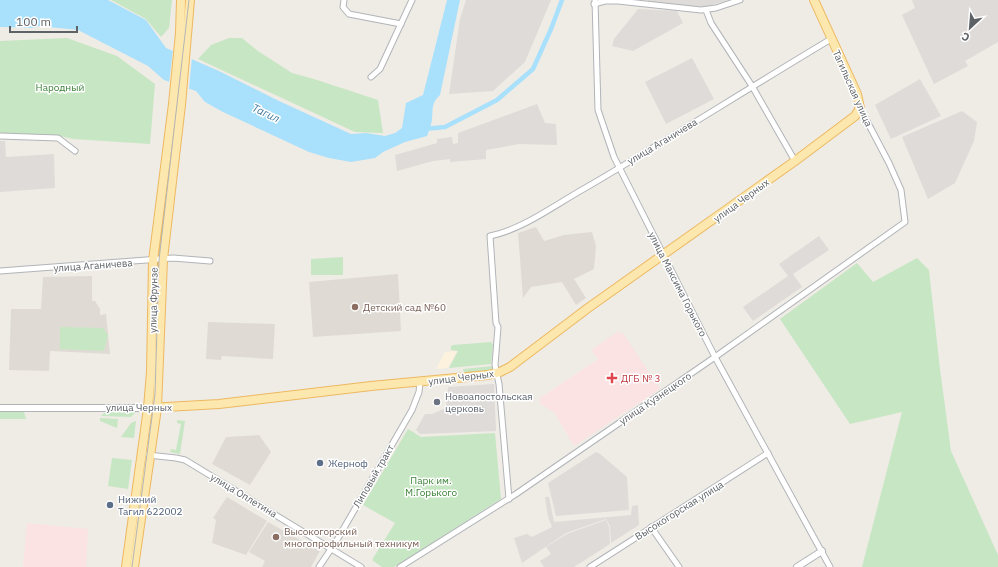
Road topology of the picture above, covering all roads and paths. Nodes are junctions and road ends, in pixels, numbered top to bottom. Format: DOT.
graph roads {
  1 [pos="344,0"];
  2 [pos="412,0"];
  3 [pos="740,0"];
  4 [pos="814,0"];
  5 [pos="186,2"];
  6 [pos="594,2"];
  7 [pos="706,10"];
  8 [pos="401,24"];
  9 [pos="831,39"];
  10 [pos="371,76"];
  11 [pos="752,86"];
  12 [pos="177,104"];
  13 [pos="860,108"];
  14 [pos="0,136"];
  15 [pos="75,151"];
  16 [pos="795,161"];
  17 [pos="619,168"];
  18 [pos="905,222"];
  19 [pos="664,254"];
  20 [pos="163,259"];
  21 [pos="153,261"];
  22 [pos="210,261"];
  23 [pos="0,271"];
  24 [pos="715,357"];
  25 [pos="496,373"];
  26 [pos="420,382"];
  27 [pos="0,408"];
  28 [pos="148,408"];
  29 [pos="157,408"];
  30 [pos="768,453"];
  31 [pos="146,455"];
  32 [pos="509,499"];
  33 [pos="651,527"];
  34 [pos="331,548"];
  35 [pos="822,551"];
  36 [pos="126,567"];
  37 [pos="134,567"];
  38 [pos="319,567"];
  39 [pos="361,567"];
  40 [pos="400,567"];
  41 [pos="590,567"];
  42 [pos="679,567"];
  43 [pos="797,567"];
  44 [pos="830,567"];
  1 -- 8 [label="street"];
  2 -- 8 [label="street"];
  3 -- 7 [label="street"];
  4 -- 9 [label="main road, Тагильская улица"];
  5 -- 12 [label="main road, улица Фрунзе"];
  6 -- 7 [label="street"];
  6 -- 17 [label="street, улица Максима Горького"];
  7 -- 11 [label="street"];
  8 -- 10 [label="street"];
  9 -- 11 [label="street, улица Аганичева"];
  9 -- 13 [label="main road, Тагильская улица"];
  11 -- 16 [label="street"];
  11 -- 17 [label="street, улица Аганичева"];
  12 -- 20 [label="main road, улица Фрунзе"];
  12 -- 21 [label="main road, улица Фрунзе"];
  13 -- 16 [label="main road, улица Черных"];
  13 -- 18 [label="street, Тагильская улица"];
  14 -- 15 [label="street"];
  16 -- 19 [label="main road, улица Черных"];
  17 -- 19 [label="street, улица Максима Горького"];
  17 -- 25 [label="street, улица Аганичева"];
  18 -- 24 [label="street, улица Кузнецкого"];
  19 -- 24 [label="street, улица Максима Горького"];
  19 -- 25 [label="main road, улица Черных"];
  20 -- 21 [label="street, улица Аганичева"];
  20 -- 22 [label="street, улица Аганичева"];
  20 -- 29 [label="main road, улица Фрунзе"];
  21 -- 23 [label="street, улица Аганичева"];
  21 -- 28 [label="main road, улица Фрунзе"];
  24 -- 30 [label="street, улица Максима Горького"];
  24 -- 32 [label="street, улица Кузнецкого"];
  25 -- 26 [label="main road, улица Черных"];
  25 -- 32 [label="street"];
  26 -- 29 [label="main road, улица Черных"];
  26 -- 34 [label="street, Липовый тракт"];
  27 -- 28 [label="street, улица Черных"];
  28 -- 29 [label="main road, улица Черных"];
  28 -- 31 [label="main road, улица Фрунзе"];
  29 -- 31 [label="main road, улица Фрунзе"];
  30 -- 33 [label="street, Высокогорская улица"];
  30 -- 35 [label="street, улица Максима Горького"];
  31 -- 34 [label="street, улица Оплетина"];
  31 -- 36 [label="main road, улица Фрунзе"];
  31 -- 37 [label="main road, улица Фрунзе"];
  32 -- 40 [label="street, улица Кузнецкого"];
  33 -- 41 [label="street, Высокогорская улица"];
  33 -- 42 [label="street"];
  34 -- 38 [label="street, Липовый тракт"];
  34 -- 39 [label="street, улица Оплетина"];
  35 -- 43 [label="street"];
  35 -- 44 [label="street, улица Максима Горького"];
}
